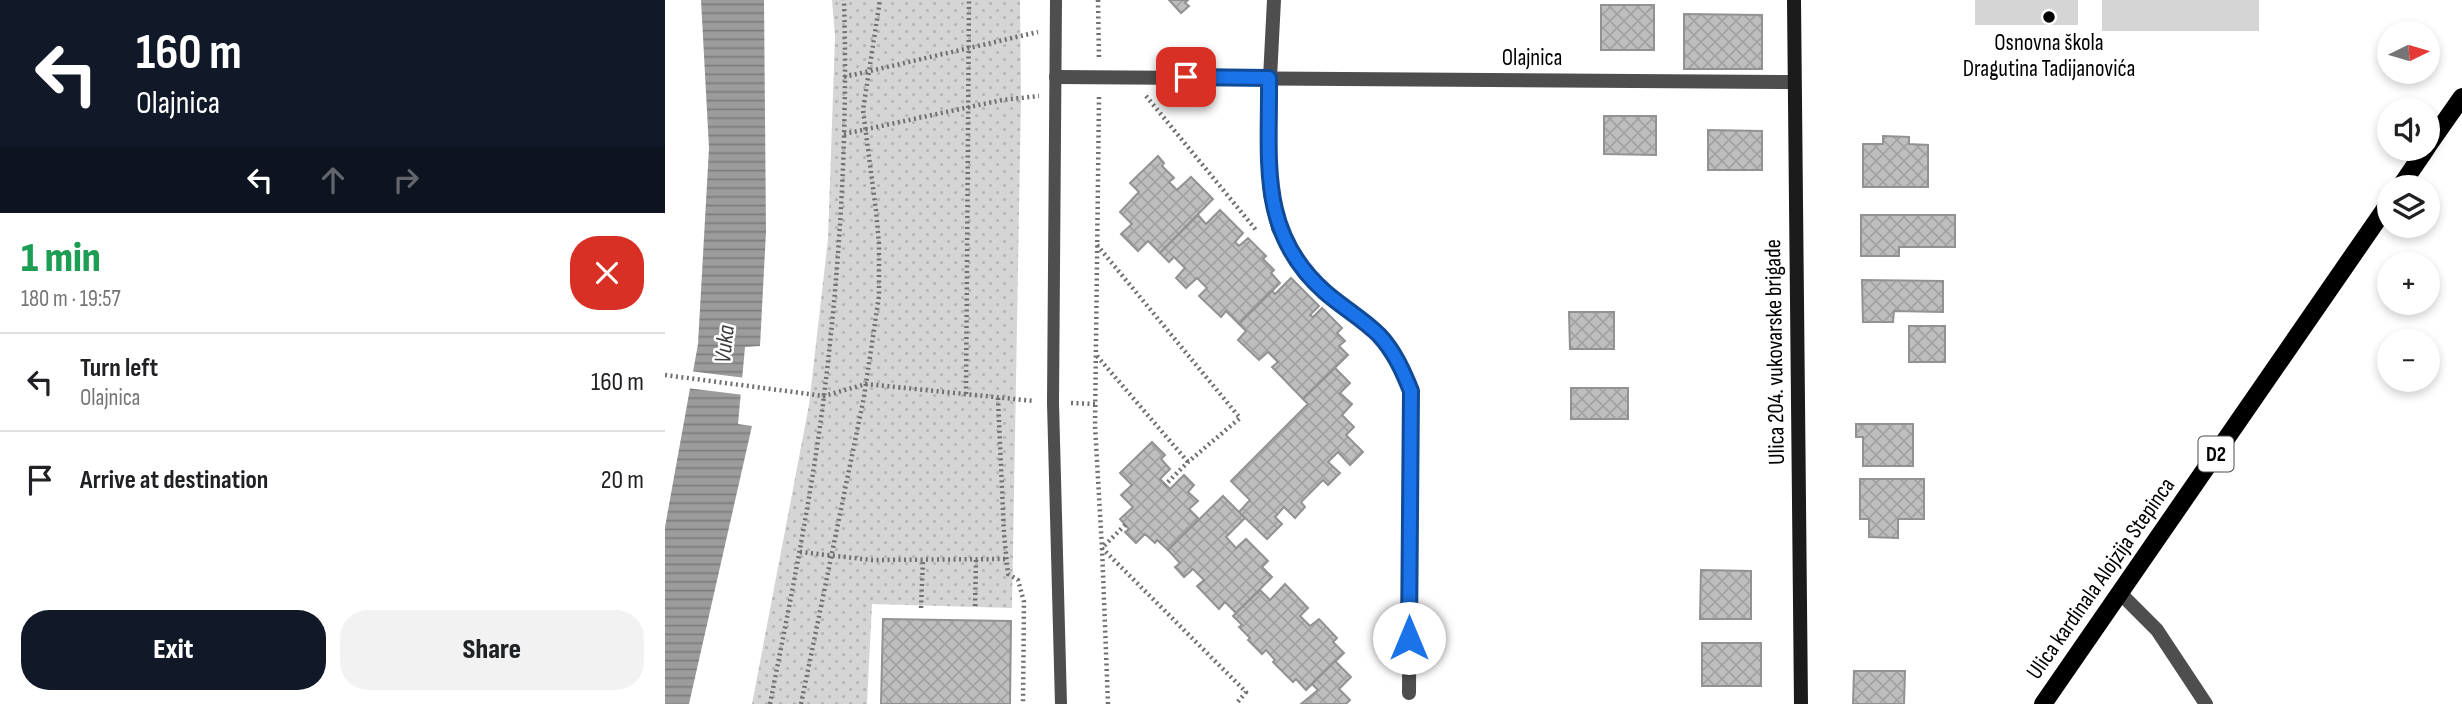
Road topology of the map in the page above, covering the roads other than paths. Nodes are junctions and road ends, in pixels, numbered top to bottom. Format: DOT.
graph roads {
  1 [pos="1056,0"];
  2 [pos="1274,0"];
  3 [pos="1794,0"];
  4 [pos="1056,77"];
  5 [pos="1269,78"];
  6 [pos="1794,82"];
  7 [pos="2462,97"];
  8 [pos="2440,129"];
  9 [pos="2377,220"];
  10 [pos="2120,593"];
  11 [pos="1409,693"];
  12 [pos="1061,704"];
  13 [pos="1801,704"];
  14 [pos="2042,704"];
  15 [pos="2206,704"];
  1 -- 4 [label="lane"];
  2 -- 5 [label="street"];
  3 -- 6 [label="street, Ulica 204. vukovarske brigade"];
  4 -- 5 [label="street, Olajnica"];
  4 -- 12 [label="lane"];
  5 -- 6 [label="street, Olajnica"];
  5 -- 11 [label="street"];
  6 -- 13 [label="street, Ulica 204. vukovarske brigade"];
  7 -- 8 [label="main road"];
  9 -- 10 [label="main road, Ulica kardinala Alojzija Stepinca / D2"];
  10 -- 14 [label="main road, Ulica kardinala Alojzija Stepinca / D2"];
  10 -- 15 [label="street"];
}
